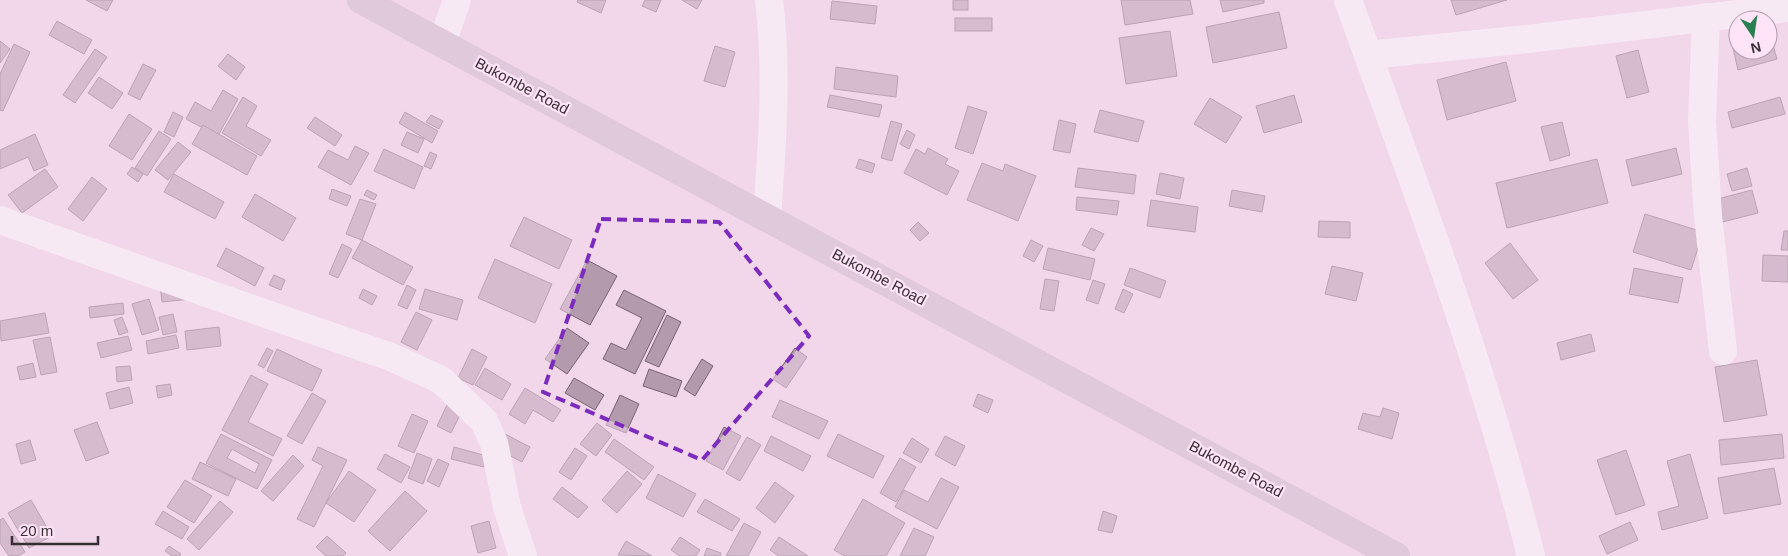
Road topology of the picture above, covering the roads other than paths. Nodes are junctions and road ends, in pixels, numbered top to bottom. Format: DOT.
graph roads {
  1 [pos="361,0"];
  2 [pos="457,0"];
  3 [pos="769,0"];
  4 [pos="1348,0"];
  5 [pos="1788,8"];
  6 [pos="1706,17"];
  7 [pos="442,43"];
  8 [pos="1368,55"];
  9 [pos="767,218"];
  10 [pos="0,220"];
  11 [pos="1723,351"];
  12 [pos="523,556"];
  13 [pos="1396,556"];
  14 [pos="1532,556"];
  1 -- 7 [label="main road, Bukombe Road"];
  2 -- 7 [label="street"];
  3 -- 9 [label="street"];
  4 -- 8 [label="street"];
  5 -- 6 [label="street"];
  6 -- 8 [label="street"];
  6 -- 11 [label="street"];
  7 -- 9 [label="main road, Bukombe Road"];
  8 -- 14 [label="street"];
  9 -- 13 [label="main road, Bukombe Road"];
  10 -- 12 [label="street"];
}
